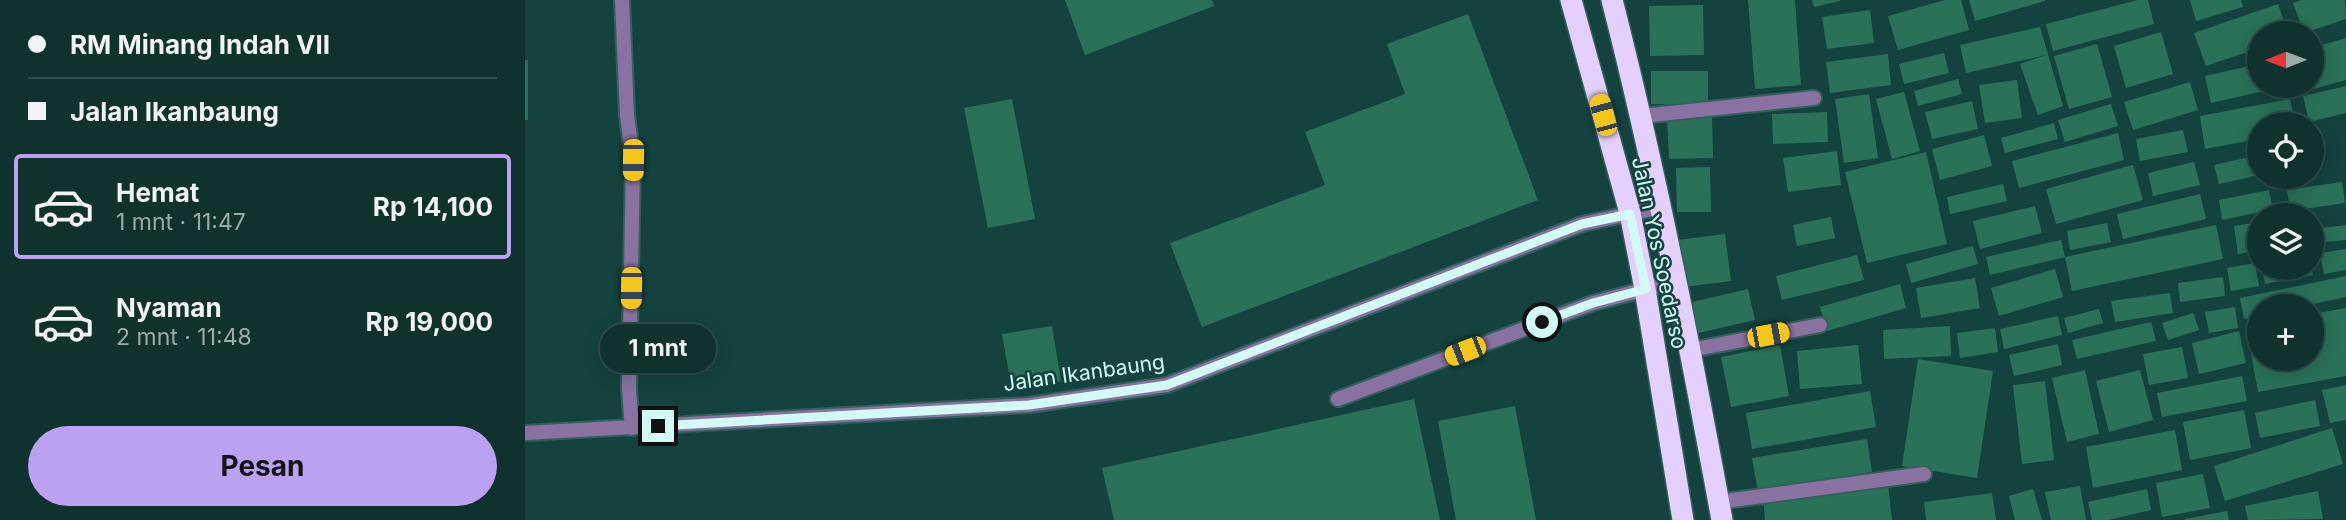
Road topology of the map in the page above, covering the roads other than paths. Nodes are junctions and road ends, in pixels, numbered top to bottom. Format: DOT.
graph roads {
  1 [pos="622,0"];
  2 [pos="1571,0"];
  3 [pos="1612,0"];
  4 [pos="1814,98"];
  5 [pos="1642,116"];
  6 [pos="1661,206"];
  7 [pos="1630,214"];
  8 [pos="1676,281"];
  9 [pos="1646,289"];
  10 [pos="1820,325"];
  11 [pos="1691,350"];
  12 [pos="1338,399"];
  13 [pos="632,428"];
  14 [pos="525,433"];
  15 [pos="1924,474"];
  16 [pos="1720,511"];
  17 [pos="1683,520"];
  1 -- 13 [label="street"];
  2 -- 7 [label="highway, Jalan Yos Soedarso"];
  3 -- 5 [label="highway, Jalan Yos Soedarso"];
  4 -- 5 [label="street"];
  5 -- 6 [label="highway, Jalan Yos Soedarso"];
  6 -- 7 [label="street, Jalan Ikanbaung"];
  6 -- 8 [label="highway, Jalan Yos Soedarso"];
  7 -- 9 [label="highway, Jalan Yos Soedarso"];
  7 -- 13 [label="street, Jalan Ikanbaung"];
  8 -- 9 [label="street"];
  8 -- 11 [label="highway, Jalan Yos Soedarso"];
  9 -- 12 [label="street"];
  9 -- 17 [label="highway, Jalan Yos Soedarso"];
  10 -- 11 [label="street"];
  11 -- 16 [label="highway, Jalan Yos Soedarso"];
  13 -- 14 [label="street, Jalan Ikanbaung"];
  15 -- 16 [label="street"];
}
